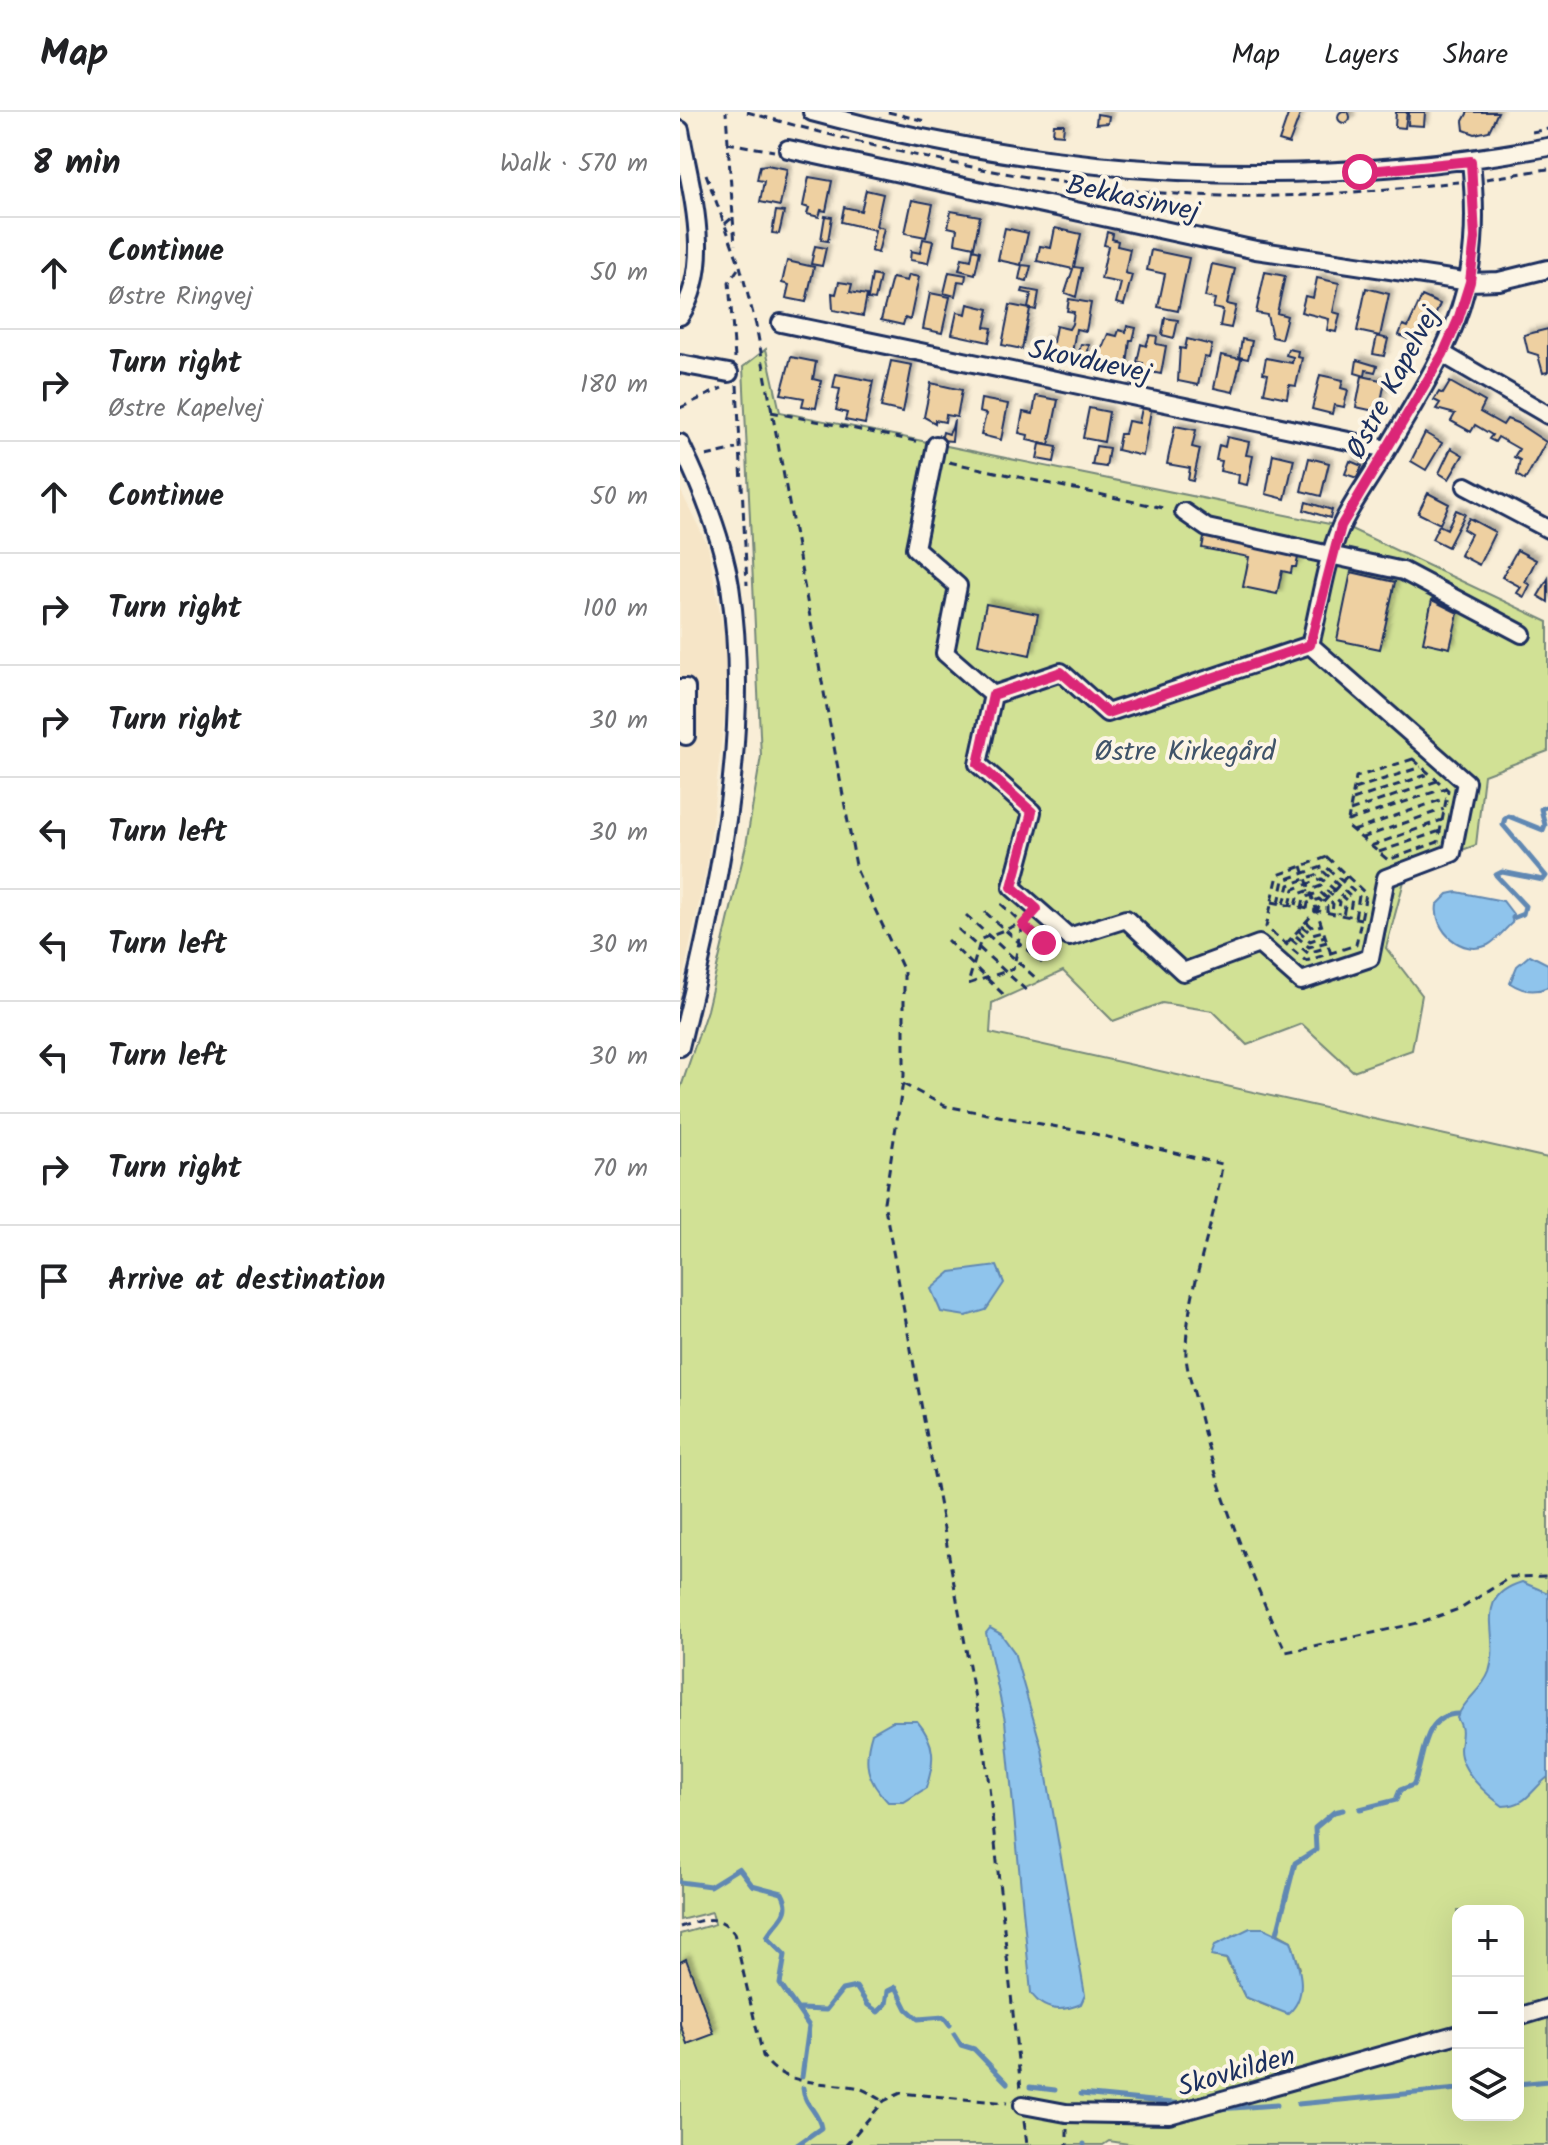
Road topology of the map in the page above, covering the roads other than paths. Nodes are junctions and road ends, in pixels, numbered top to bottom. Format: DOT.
graph roads {
  1 [pos="812,112"];
  2 [pos="680,130"];
  3 [pos="1548,147"];
  4 [pos="788,149"];
  5 [pos="1471,161"];
  6 [pos="1548,269"];
  7 [pos="1470,282"];
  8 [pos="680,316"];
  9 [pos="781,323"];
  10 [pos="1443,354"];
  11 [pos="680,364"];
  12 [pos="735,373"];
  13 [pos="1548,415"];
  14 [pos="680,443"];
  15 [pos="1387,449"];
  16 [pos="935,452"];
  17 [pos="1466,486"];
  18 [pos="1184,512"];
  19 [pos="1548,529"];
  20 [pos="1332,555"];
  21 [pos="1522,634"];
  22 [pos="1310,645"];
  23 [pos="680,688"];
  24 [pos="993,695"];
  25 [pos="686,736"];
  26 [pos="680,1047"];
  27 [pos="1548,2008"];
  28 [pos="1524,2015"];
  29 [pos="1452,2036"];
  30 [pos="1023,2105"];
  1 -- 5 [label="street"];
  2 -- 8 [label="street"];
  3 -- 5 [label="street"];
  4 -- 7 [label="street, Bekkasinvej"];
  5 -- 7 [label="street, Østre Kapelvej"];
  6 -- 7 [label="street, Bekkasinvej"];
  7 -- 10 [label="street, Østre Kapelvej"];
  9 -- 15 [label="street, Skovduevej"];
  10 -- 13 [label="street"];
  10 -- 15 [label="street, Østre Kapelvej"];
  11 -- 12 [label="street"];
  14 -- 26 [label="street"];
  15 -- 20 [label="street, Østre Kapelvej"];
  16 -- 24 [label="street"];
  17 -- 19 [label="street"];
  18 -- 20 [label="street"];
  20 -- 21 [label="street"];
  20 -- 22 [label="street, Østre Kapelvej"];
  22 -- 24 [label="street"];
  22 -- 24 [label="street"];
  23 -- 25 [label="street"];
  27 -- 28 [label="street"];
  29 -- 30 [label="street, Skovkilden"];
}
